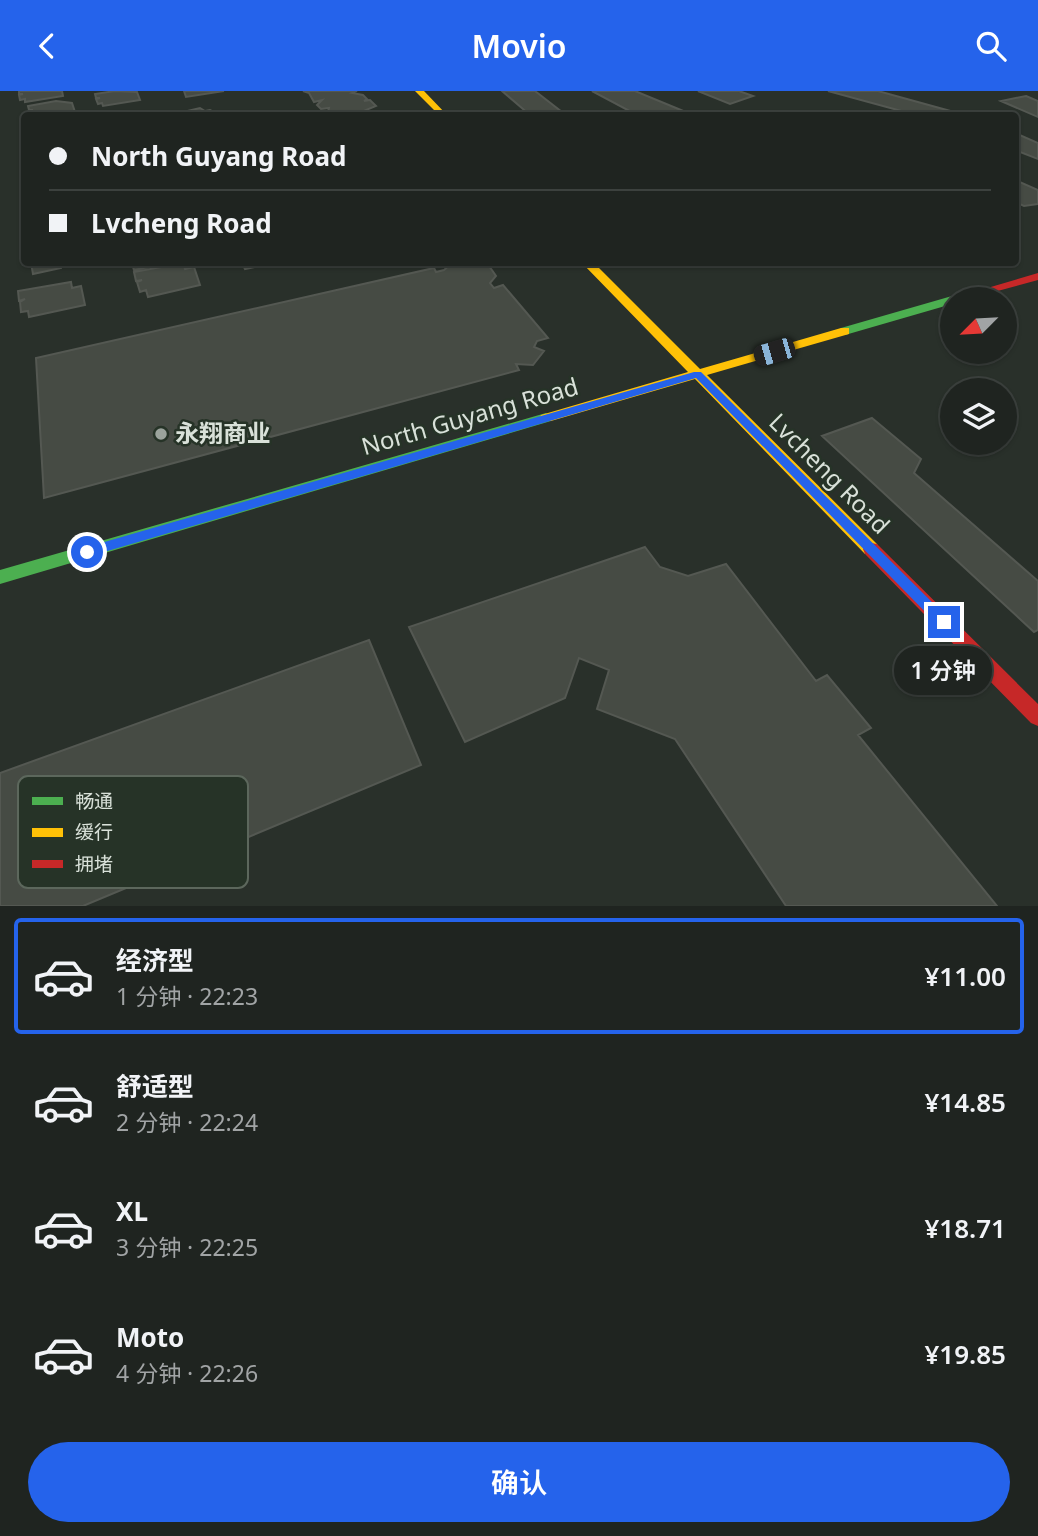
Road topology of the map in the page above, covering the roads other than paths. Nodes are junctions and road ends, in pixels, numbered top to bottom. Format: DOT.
graph roads {
  1 [pos="419,91"];
  2 [pos="440,112"];
  3 [pos="591,266"];
  4 [pos="1038,276"];
  5 [pos="1000,287"];
  6 [pos="940,304"];
  7 [pos="698,374"];
  8 [pos="0,577"];
  9 [pos="1038,717"];
  1 -- 2 [label="main road"];
  3 -- 7 [label="main road, Lvcheng Road"];
  4 -- 5 [label="main road, North Guyang Road"];
  6 -- 7 [label="main road, North Guyang Road"];
  7 -- 8 [label="main road, North Guyang Road"];
  7 -- 9 [label="main road, Lvcheng Road"];
}
